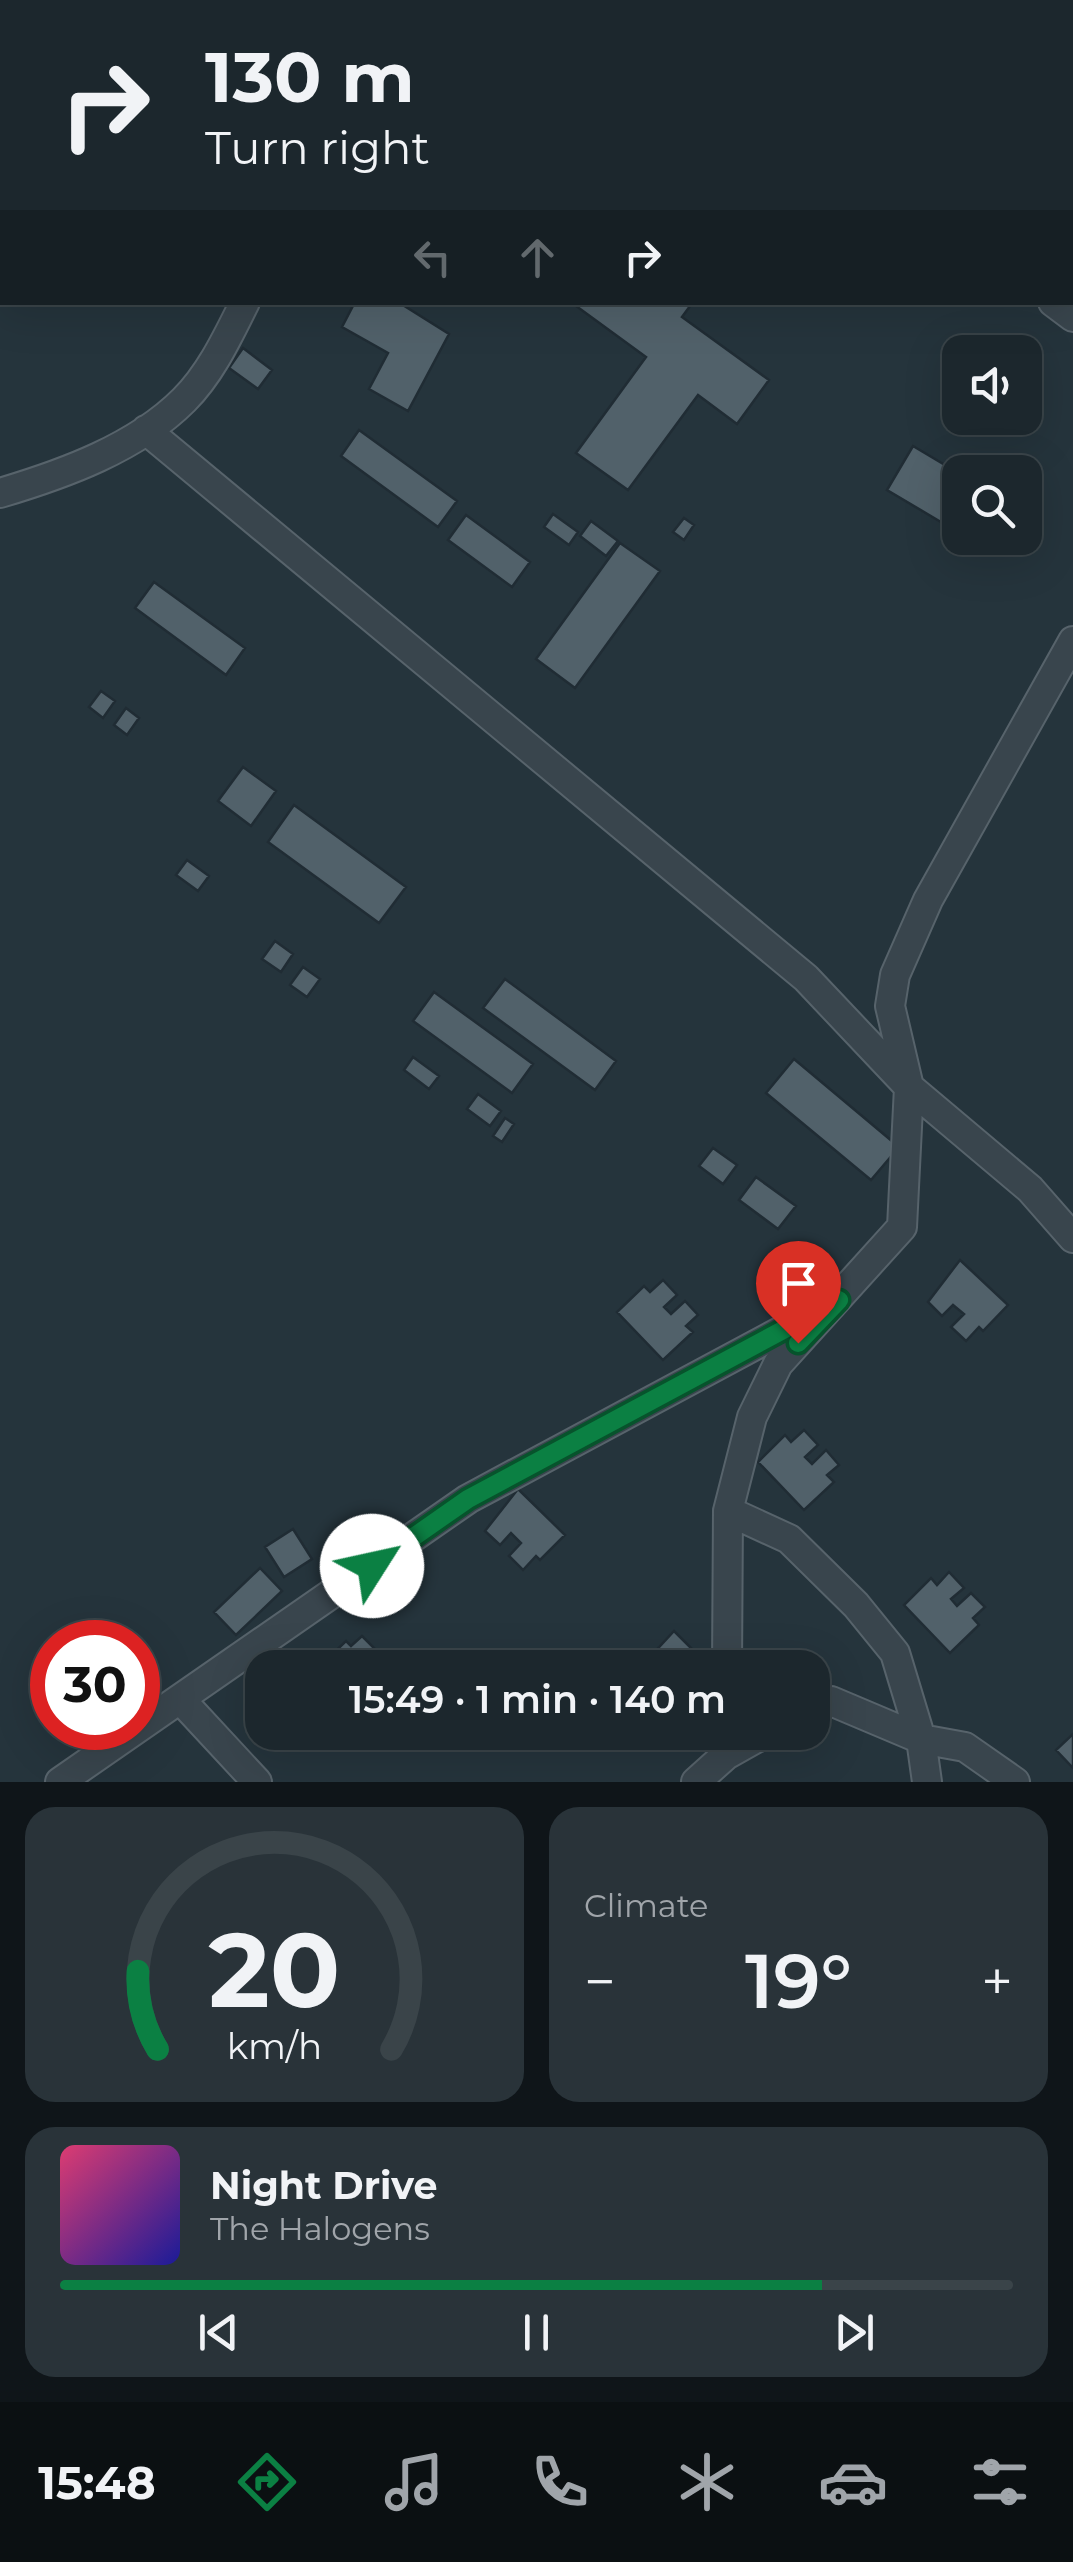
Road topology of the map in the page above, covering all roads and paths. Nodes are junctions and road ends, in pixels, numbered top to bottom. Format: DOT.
graph roads {
  1 [pos="244,305"];
  2 [pos="146,430"];
  3 [pos="0,493"];
  4 [pos="1073,640"];
  5 [pos="910,1087"];
  6 [pos="1073,1238"];
  7 [pos="839,1300"];
  8 [pos="728,1511"];
  9 [pos="727,1650"];
  10 [pos="181,1700"];
  11 [pos="830,1701"];
  12 [pos="921,1739"];
  13 [pos="721,1750"];
  14 [pos="60,1782"];
  15 [pos="257,1782"];
  16 [pos="696,1782"];
  17 [pos="927,1782"];
  18 [pos="1015,1782"];
  1 -- 2 [label="street"];
  2 -- 3 [label="street"];
  2 -- 5 [label="street"];
  4 -- 5 [label="street"];
  5 -- 6 [label="street"];
  5 -- 7 [label="street"];
  7 -- 8 [label="street"];
  7 -- 10 [label="street"];
  8 -- 9 [label="street"];
  8 -- 12 [label="street"];
  10 -- 14 [label="street"];
  10 -- 15 [label="street"];
  11 -- 12 [label="street"];
  12 -- 17 [label="street"];
  12 -- 18 [label="street"];
  13 -- 16 [label="street"];
}
